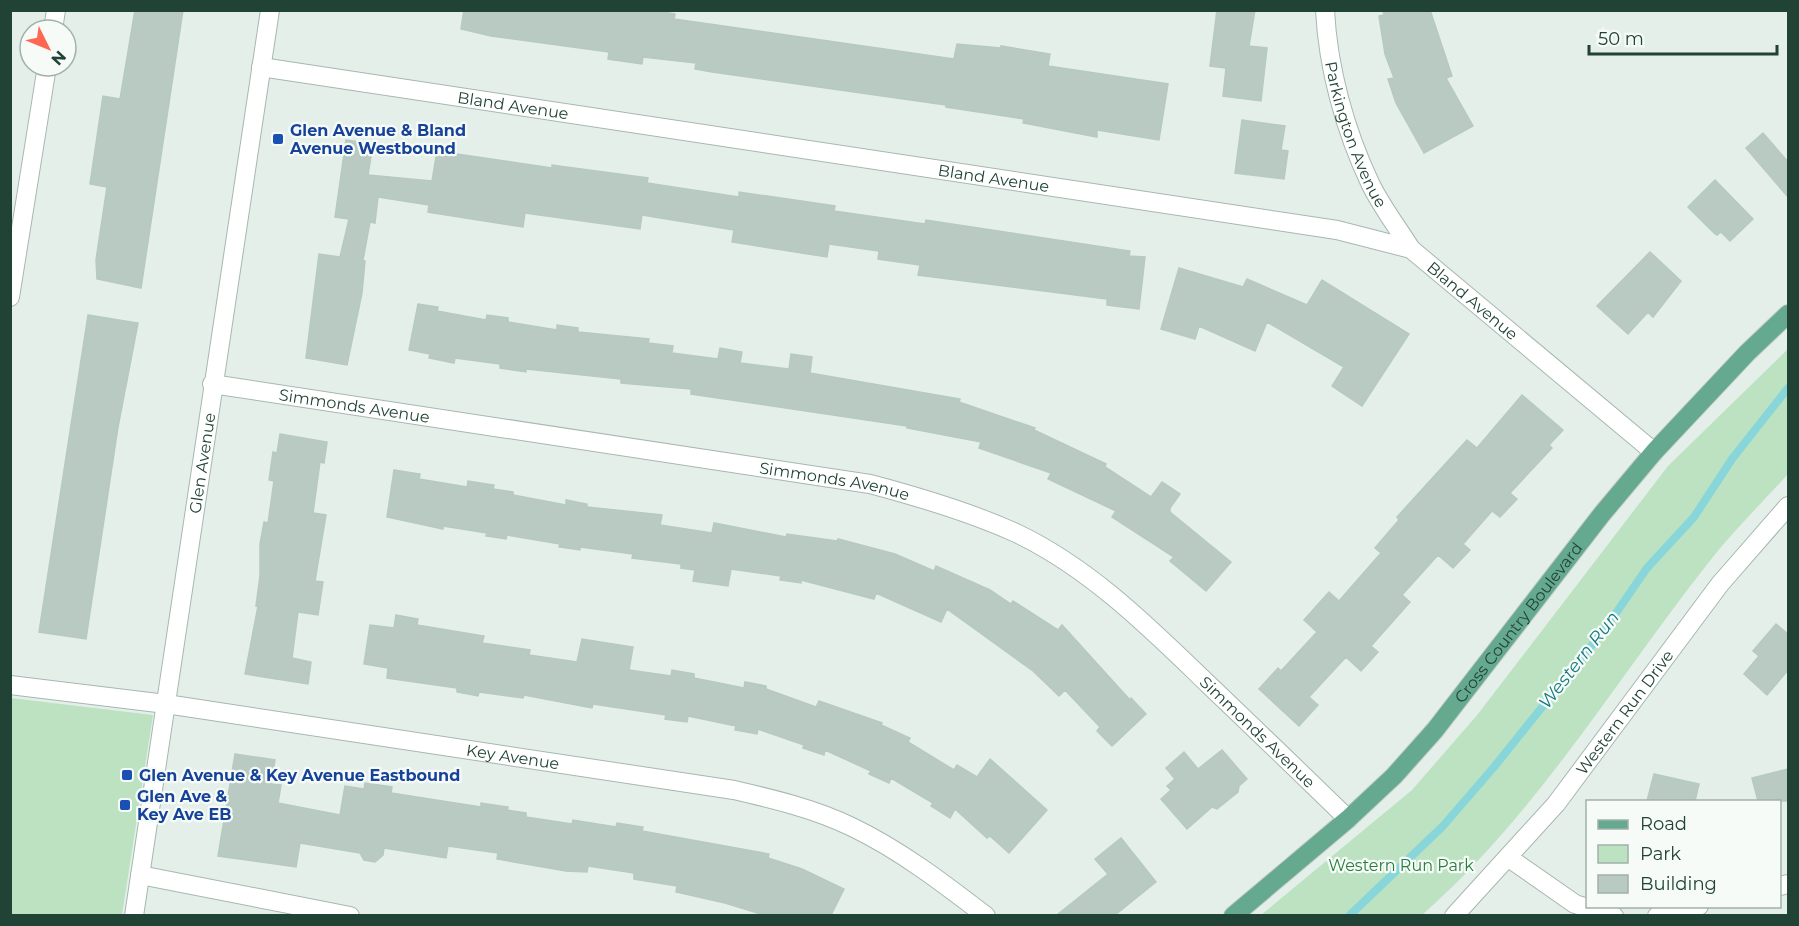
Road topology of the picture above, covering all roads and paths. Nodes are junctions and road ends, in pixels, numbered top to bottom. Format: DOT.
graph roads {
  1 [pos="270,10"];
  2 [pos="1325,10"];
  3 [pos="261,67"];
  4 [pos="45,78"];
  5 [pos="1411,249"];
  6 [pos="10,297"];
  7 [pos="1788,314"];
  8 [pos="212,384"];
  9 [pos="1654,452"];
  10 [pos="1788,506"];
  11 [pos="10,685"];
  12 [pos="166,704"];
  13 [pos="1348,819"];
  14 [pos="1509,858"];
  15 [pos="140,875"];
  16 [pos="1586,907"];
  17 [pos="1589,908"];
  18 [pos="1690,908"];
  19 [pos="134,915"];
  20 [pos="350,915"];
  21 [pos="986,915"];
  22 [pos="1233,915"];
  23 [pos="1454,915"];
  24 [pos="1614,915"];
  25 [pos="1657,915"];
  1 -- 3 [label="street, Glen Avenue"];
  2 -- 5 [label="street, Parkington Avenue"];
  3 -- 5 [label="street, Bland Avenue"];
  3 -- 8 [label="street, Glen Avenue"];
  4 -- 6 [label="street"];
  5 -- 9 [label="street, Bland Avenue"];
  7 -- 9 [label="main road, Cross Country Boulevard"];
  8 -- 12 [label="street, Glen Avenue"];
  8 -- 13 [label="street, Simmonds Avenue"];
  9 -- 13 [label="main road, Cross Country Boulevard"];
  10 -- 14 [label="street, Western Run Drive"];
  11 -- 12 [label="street, Key Avenue"];
  12 -- 15 [label="street, Glen Avenue"];
  12 -- 21 [label="street, Key Avenue"];
  13 -- 22 [label="main road, Cross Country Boulevard"];
  14 -- 16 [label="street"];
  14 -- 23 [label="street, Western Run Drive"];
  15 -- 19 [label="street, Glen Avenue"];
  15 -- 20 [label="street"];
  17 -- 24 [label="street"];
  18 -- 25 [label="street"];
}
